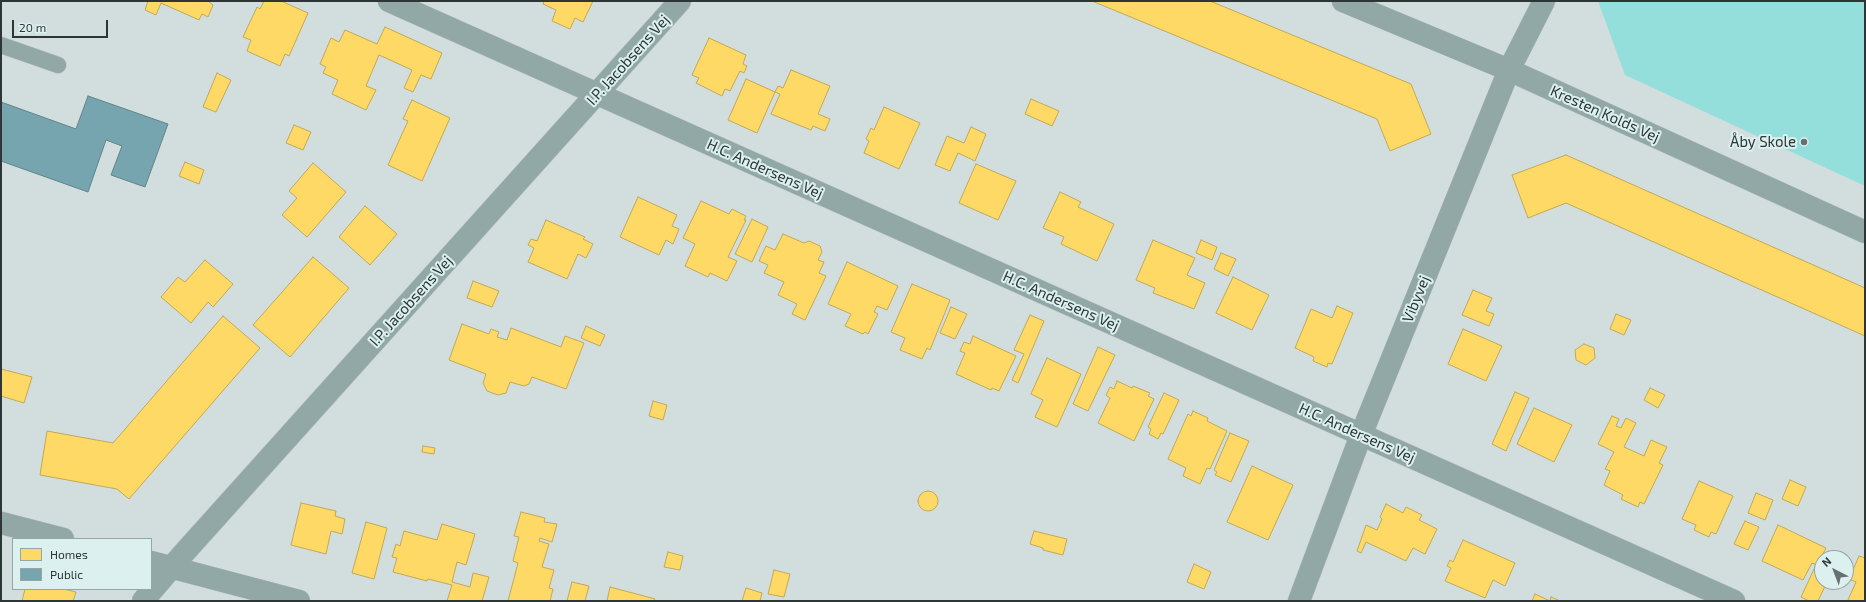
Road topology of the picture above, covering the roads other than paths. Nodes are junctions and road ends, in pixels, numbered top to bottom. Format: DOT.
graph roads {
  1 [pos="389,1"];
  2 [pos="680,1"];
  3 [pos="1343,1"];
  4 [pos="1544,1"];
  5 [pos="1,45"];
  6 [pos="58,65"];
  7 [pos="1508,70"];
  8 [pos="597,94"];
  9 [pos="1865,232"];
  10 [pos="1361,435"];
  11 [pos="1,523"];
  12 [pos="59,538"];
  13 [pos="161,564"];
  14 [pos="152,582"];
  15 [pos="148,590"];
  16 [pos="143,601"];
  17 [pos="299,601"];
  18 [pos="1299,601"];
  19 [pos="1734,601"];
  1 -- 8 [label="street, H.C. Andersens Vej"];
  2 -- 8 [label="street, I.P. Jacobsens Vej"];
  3 -- 7 [label="street, Kresten Kolds Vej"];
  4 -- 7 [label="street, Vibyvej"];
  5 -- 6 [label="lane"];
  7 -- 9 [label="street, Kresten Kolds Vej"];
  7 -- 10 [label="street, Vibyvej"];
  8 -- 10 [label="street, H.C. Andersens Vej"];
  8 -- 13 [label="street, I.P. Jacobsens Vej"];
  10 -- 18 [label="street, Vibyvej"];
  10 -- 19 [label="street, H.C. Andersens Vej"];
  11 -- 12 [label="street"];
  13 -- 14 [label="street, I.P. Jacobsens Vej"];
  13 -- 17 [label="street"];
  15 -- 16 [label="street, I.P. Jacobsens Vej"];
}
